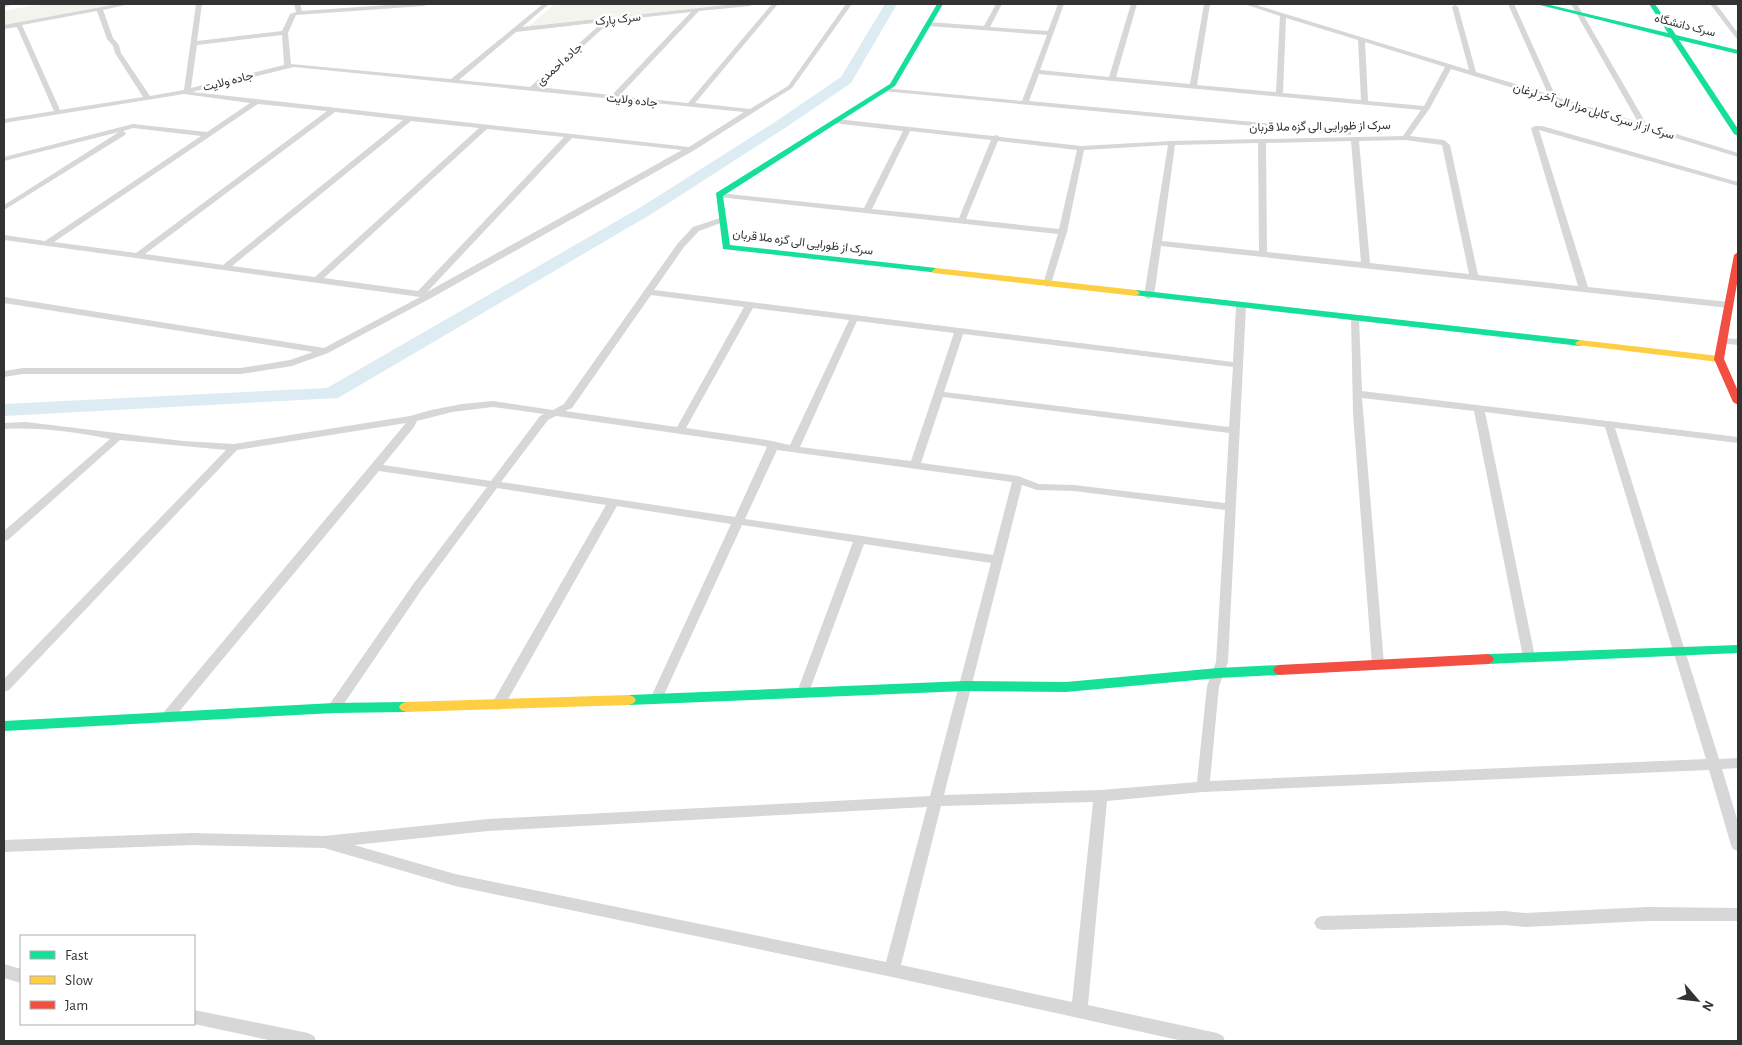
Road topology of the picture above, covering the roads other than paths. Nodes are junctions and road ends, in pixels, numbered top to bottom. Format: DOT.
graph roads {
  1 [pos="12,4"];
  2 [pos="126,4"];
  3 [pos="199,4"];
  4 [pos="298,4"];
  5 [pos="424,4"];
  6 [pos="546,4"];
  7 [pos="750,4"];
  8 [pos="775,4"];
  9 [pos="849,4"];
  10 [pos="940,4"];
  11 [pos="999,4"];
  12 [pos="1061,4"];
  13 [pos="1134,4"];
  14 [pos="1207,4"];
  15 [pos="1247,4"];
  16 [pos="1511,4"];
  17 [pos="1539,4"];
  18 [pos="1652,4"];
  19 [pos="1713,4"];
  20 [pos="4,5"];
  21 [pos="1455,7"];
  22 [pos="99,9"];
  23 [pos="1577,9"];
  24 [pos="697,10"];
  25 [pos="299,13"];
  26 [pos="1283,15"];
  27 [pos="609,20"];
  28 [pos="20,24"];
  29 [pos="928,24"];
  30 [pos="4,28"];
  31 [pos="986,29"];
  32 [pos="515,30"];
  33 [pos="285,33"];
  34 [pos="1050,33"];
  35 [pos="1673,36"];
  36 [pos="1738,37"];
  37 [pos="1361,38"];
  38 [pos="194,43"];
  39 [pos="1738,52"];
  40 [pos="1449,66"];
  41 [pos="288,67"];
  42 [pos="1036,72"];
  43 [pos="1473,74"];
  44 [pos="1112,79"];
  45 [pos="454,82"];
  46 [pos="1193,86"];
  47 [pos="532,89"];
  48 [pos="884,90"];
  49 [pos="183,93"];
  50 [pos="1279,94"];
  51 [pos="613,98"];
  52 [pos="1553,98"];
  53 [pos="148,99"];
  54 [pos="256,102"];
  55 [pos="1365,102"];
  56 [pos="1025,103"];
  57 [pos="690,105"];
  58 [pos="1426,108"];
  59 [pos="333,110"];
  60 [pos="751,112"];
  61 [pos="58,113"];
  62 [pos="410,118"];
  63 [pos="4,121"];
  64 [pos="836,121"];
  65 [pos="133,126"];
  66 [pos="485,126"];
  67 [pos="1644,126"];
  68 [pos="908,128"];
  69 [pos="207,134"];
  70 [pos="1738,134"];
  71 [pos="570,136"];
  72 [pos="996,138"];
  73 [pos="1402,138"];
  74 [pos="1355,139"];
  75 [pos="1262,141"];
  76 [pos="1172,143"];
  77 [pos="1081,148"];
  78 [pos="690,149"];
  79 [pos="1738,155"];
  80 [pos="4,159"];
  81 [pos="1738,184"];
  82 [pos="719,195"];
  83 [pos="4,208"];
  84 [pos="867,211"];
  85 [pos="722,219"];
  86 [pos="962,220"];
  87 [pos="1063,232"];
  88 [pos="4,238"];
  89 [pos="1158,243"];
  90 [pos="46,244"];
  91 [pos="1262,254"];
  92 [pos="1738,255"];
  93 [pos="137,256"];
  94 [pos="1366,266"];
  95 [pos="224,268"];
  96 [pos="1737,274"];
  97 [pos="1474,278"];
  98 [pos="317,280"];
  99 [pos="1047,284"];
  100 [pos="1584,290"];
  101 [pos="649,292"];
  102 [pos="420,294"];
  103 [pos="430,295"];
  104 [pos="1149,296"];
  105 [pos="5,301"];
  106 [pos="750,304"];
  107 [pos="1729,305"];
  108 [pos="1241,306"];
  109 [pos="854,318"];
  110 [pos="1354,318"];
  111 [pos="960,330"];
  112 [pos="1723,341"];
  113 [pos="1738,342"];
  114 [pos="325,351"];
  115 [pos="1719,359"];
  116 [pos="1237,366"];
  117 [pos="4,374"];
  118 [pos="938,394"];
  119 [pos="1358,394"];
  120 [pos="1738,402"];
  121 [pos="1480,409"];
  122 [pos="556,413"];
  123 [pos="412,419"];
  124 [pos="1609,424"];
  125 [pos="4,426"];
  126 [pos="680,430"];
  127 [pos="1234,431"];
  128 [pos="118,437"];
  129 [pos="1738,440"];
  130 [pos="773,446"];
  131 [pos="234,447"];
  132 [pos="794,448"];
  133 [pos="915,465"];
  134 [pos="376,467"];
  135 [pos="1018,478"];
  136 [pos="494,484"];
  137 [pos="613,503"];
  138 [pos="1230,507"];
  139 [pos="738,522"];
  140 [pos="4,537"];
  141 [pos="860,540"];
  142 [pos="998,560"];
  143 [pos="1738,649"];
  144 [pos="1680,651"];
  145 [pos="1528,657"];
  146 [pos="1378,664"];
  147 [pos="1218,673"];
  148 [pos="966,686"];
  149 [pos="4,687"];
  150 [pos="803,692"];
  151 [pos="657,697"];
  152 [pos="498,705"];
  153 [pos="334,708"];
  154 [pos="168,716"];
  155 [pos="4,726"];
  156 [pos="1738,763"];
  157 [pos="1713,764"];
  158 [pos="1203,787"];
  159 [pos="1101,796"];
  160 [pos="936,802"];
  161 [pos="324,842"];
  162 [pos="1738,845"];
  163 [pos="4,846"];
  164 [pos="1738,915"];
  165 [pos="1322,923"];
  166 [pos="892,970"];
  167 [pos="4,971"];
  168 [pos="20,976"];
  169 [pos="1079,1011"];
  170 [pos="195,1017"];
  171 [pos="308,1041"];
  172 [pos="1217,1041"];
  1 -- 20 [label="street"];
  2 -- 22 [label="street"];
  3 -- 38 [label="street"];
  4 -- 25 [label="street"];
  5 -- 25 [label="street"];
  6 -- 32 [label="street"];
  7 -- 24 [label="street, سرک پارک"];
  8 -- 57 [label="street"];
  9 -- 60 [label="street"];
  10 -- 29 [label="street"];
  11 -- 31 [label="street"];
  12 -- 34 [label="street"];
  13 -- 44 [label="street"];
  14 -- 46 [label="street"];
  15 -- 26 [label="street"];
  16 -- 52 [label="street"];
  17 -- 23 [label="street, سرک دانشگاه"];
  18 -- 35 [label="street"];
  19 -- 36 [label="street"];
  21 -- 43 [label="street"];
  22 -- 28 [label="street"];
  22 -- 53 [label="street"];
  23 -- 35 [label="street, سرک دانشگاه"];
  23 -- 67 [label="street"];
  24 -- 27 [label="street, سرک پارک"];
  24 -- 51 [label="street"];
  25 -- 33 [label="street"];
  26 -- 37 [label="street"];
  26 -- 50 [label="street"];
  27 -- 32 [label="street, سرک پارک"];
  27 -- 47 [label="street, جاده احمدی"];
  28 -- 30 [label="street"];
  28 -- 61 [label="street"];
  29 -- 31 [label="street"];
  29 -- 48 [label="street"];
  31 -- 34 [label="street"];
  32 -- 45 [label="street"];
  33 -- 38 [label="street"];
  33 -- 41 [label="street"];
  34 -- 42 [label="street"];
  35 -- 39 [label="street, سرک دانشگاه"];
  35 -- 70 [label="street"];
  37 -- 40 [label="street"];
  37 -- 55 [label="street"];
  38 -- 49 [label="street"];
  40 -- 43 [label="street, سرک از از سرک کابل مزار الی آخر لرغان"];
  40 -- 58 [label="street, سرک از ظورایی الی گزه ملا قربان"];
  41 -- 45 [label="street, جاده ولایت"];
  41 -- 49 [label="street, جاده ولایت"];
  42 -- 44 [label="street"];
  42 -- 56 [label="street"];
  43 -- 52 [label="street, سرک از از سرک کابل مزار الی آخر لرغان"];
  44 -- 46 [label="street"];
  45 -- 47 [label="street, جاده ولایت"];
  46 -- 50 [label="street"];
  47 -- 51 [label="street, جاده ولایت"];
  48 -- 56 [label="street"];
  48 -- 64 [label="street"];
  49 -- 53 [label="street, جاده ولایت"];
  49 -- 54 [label="street"];
  50 -- 55 [label="street"];
  51 -- 57 [label="street, جاده ولایت"];
  52 -- 67 [label="street, سرک از از سرک کابل مزار الی آخر لرغان"];
  53 -- 61 [label="street, جاده ولایت"];
  54 -- 59 [label="street"];
  54 -- 69 [label="street"];
  55 -- 58 [label="street"];
  56 -- 73 [label="street"];
  57 -- 60 [label="street, جاده ولایت"];
  58 -- 73 [label="street, سرک از ظورایی الی گزه ملا قربان"];
  59 -- 62 [label="street"];
  59 -- 93 [label="street"];
  60 -- 78 [label="street"];
  61 -- 63 [label="street, جاده ولایت"];
  62 -- 66 [label="street"];
  62 -- 95 [label="street"];
  64 -- 68 [label="street, سرک از ظورایی الی گزه ملا قربان"];
  64 -- 82 [label="street"];
  65 -- 69 [label="street"];
  65 -- 80 [label="street"];
  65 -- 83 [label="street"];
  66 -- 71 [label="street"];
  66 -- 98 [label="street"];
  67 -- 79 [label="street, سرک از از سرک کابل مزار الی آخر لرغان"];
  68 -- 72 [label="street, سرک از ظورایی الی گزه ملا قربان"];
  68 -- 84 [label="street"];
  69 -- 90 [label="street"];
  71 -- 78 [label="street"];
  71 -- 102 [label="street"];
  72 -- 77 [label="street, سرک از ظورایی الی گزه ملا قربان"];
  72 -- 86 [label="street"];
  73 -- 74 [label="street, سرک از ظورایی الی گزه ملا قربان"];
  73 -- 97 [label="street"];
  74 -- 75 [label="street, سرک از ظورایی الی گزه ملا قربان"];
  74 -- 94 [label="street"];
  75 -- 76 [label="street, سرک از ظورایی الی گزه ملا قربان"];
  75 -- 91 [label="street"];
  76 -- 77 [label="street, سرک از ظورایی الی گزه ملا قربان"];
  76 -- 89 [label="street"];
  77 -- 87 [label="street"];
  78 -- 103 [label="street"];
  81 -- 100 [label="street"];
  82 -- 84 [label="street"];
  82 -- 85 [label="street, سرک از ظورایی الی گزه ملا قربان"];
  84 -- 86 [label="street"];
  85 -- 99 [label="street, سرک از ظورایی الی گزه ملا قربان"];
  85 -- 101 [label="street"];
  86 -- 87 [label="street"];
  87 -- 99 [label="street"];
  88 -- 90 [label="street"];
  89 -- 91 [label="street"];
  89 -- 104 [label="street"];
  90 -- 93 [label="street"];
  91 -- 94 [label="street"];
  92 -- 96 [label="street"];
  93 -- 95 [label="street"];
  94 -- 97 [label="street"];
  95 -- 98 [label="street"];
  96 -- 107 [label="street"];
  97 -- 100 [label="street"];
  98 -- 102 [label="street"];
  99 -- 104 [label="street, سرک از ظورایی الی گزه ملا قربان"];
  100 -- 107 [label="street"];
  101 -- 106 [label="street"];
  101 -- 122 [label="street"];
  102 -- 103 [label="street"];
  103 -- 114 [label="street"];
  104 -- 108 [label="street, سرک از ظورایی الی گزه ملا قربان"];
  105 -- 114 [label="street"];
  106 -- 109 [label="street"];
  106 -- 126 [label="street"];
  107 -- 112 [label="street"];
  108 -- 110 [label="street, سرک از ظورایی الی گزه ملا قربان"];
  108 -- 116 [label="street"];
  109 -- 111 [label="street"];
  109 -- 132 [label="street"];
  110 -- 115 [label="street, سرک از ظورایی الی گزه ملا قربان"];
  110 -- 119 [label="street"];
  111 -- 116 [label="street"];
  111 -- 118 [label="street"];
  112 -- 113 [label="street"];
  112 -- 115 [label="street"];
  114 -- 117 [label="street"];
  115 -- 120 [label="street"];
  116 -- 127 [label="street"];
  118 -- 127 [label="street"];
  118 -- 133 [label="street"];
  119 -- 121 [label="street"];
  119 -- 146 [label="street"];
  121 -- 124 [label="street"];
  121 -- 145 [label="street"];
  122 -- 123 [label="street"];
  122 -- 126 [label="street"];
  122 -- 136 [label="street"];
  123 -- 131 [label="street"];
  123 -- 134 [label="street"];
  124 -- 129 [label="street"];
  124 -- 144 [label="street"];
  125 -- 128 [label="street"];
  126 -- 130 [label="street"];
  127 -- 138 [label="street"];
  128 -- 131 [label="street"];
  128 -- 140 [label="street"];
  130 -- 132 [label="street"];
  130 -- 139 [label="street"];
  131 -- 149 [label="street"];
  132 -- 133 [label="street"];
  133 -- 135 [label="street"];
  134 -- 136 [label="street"];
  134 -- 154 [label="street"];
  135 -- 138 [label="street"];
  135 -- 142 [label="street"];
  136 -- 137 [label="street"];
  136 -- 153 [label="street"];
  137 -- 139 [label="street"];
  137 -- 152 [label="street"];
  138 -- 147 [label="street"];
  139 -- 141 [label="street"];
  139 -- 151 [label="street"];
  141 -- 142 [label="street"];
  141 -- 150 [label="street"];
  142 -- 148 [label="street"];
  143 -- 144 [label="street"];
  144 -- 145 [label="street"];
  144 -- 157 [label="street"];
  145 -- 146 [label="street"];
  146 -- 147 [label="street"];
  147 -- 148 [label="street"];
  147 -- 158 [label="street"];
  148 -- 150 [label="street"];
  148 -- 160 [label="street"];
  150 -- 151 [label="street"];
  151 -- 152 [label="street"];
  152 -- 153 [label="street"];
  153 -- 154 [label="street"];
  154 -- 155 [label="street"];
  156 -- 157 [label="street"];
  157 -- 158 [label="street"];
  157 -- 162 [label="street"];
  158 -- 159 [label="street"];
  159 -- 160 [label="street"];
  159 -- 169 [label="street"];
  160 -- 161 [label="street"];
  160 -- 166 [label="street"];
  161 -- 163 [label="street"];
  161 -- 166 [label="street"];
  164 -- 165 [label="street"];
  166 -- 169 [label="street"];
  167 -- 168 [label="street"];
  169 -- 172 [label="street"];
  170 -- 171 [label="street"];
}
